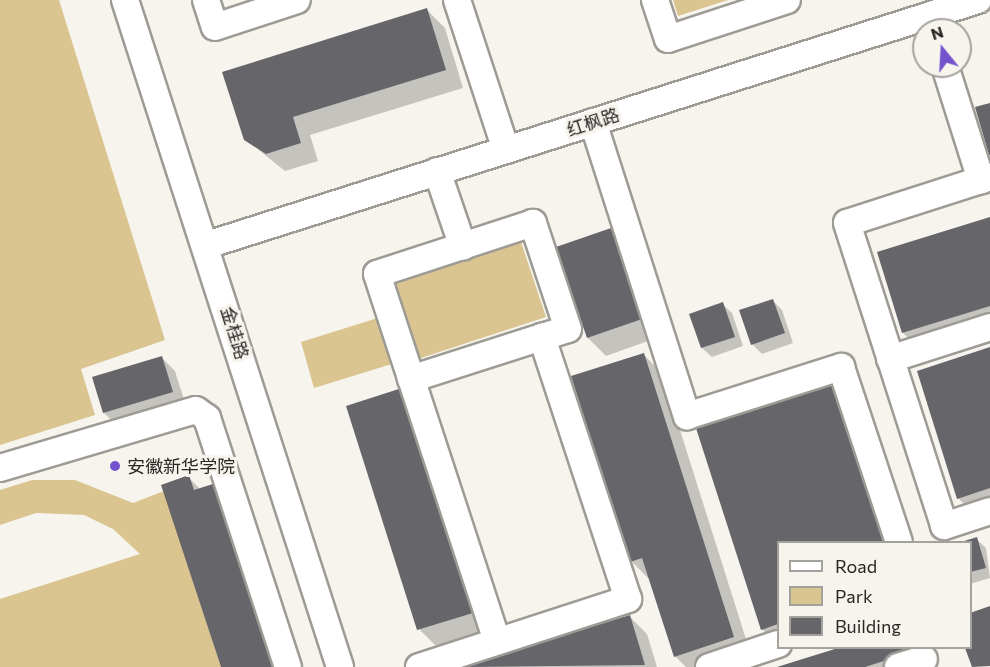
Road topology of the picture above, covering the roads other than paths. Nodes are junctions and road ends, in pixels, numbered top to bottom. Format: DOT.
graph roads {
  1 [pos="125,0"];
  2 [pos="206,0"];
  3 [pos="297,0"];
  4 [pos="457,0"];
  5 [pos="655,0"];
  6 [pos="788,0"];
  7 [pos="978,0"];
  8 [pos="941,18"];
  9 [pos="912,29"];
  10 [pos="949,78"];
  11 [pos="593,122"];
  12 [pos="506,150"];
  13 [pos="437,171"];
  14 [pos="985,178"];
  15 [pos="207,245"];
  16 [pos="463,246"];
  17 [pos="990,327"];
  18 [pos="543,337"];
  19 [pos="891,359"];
  20 [pos="411,379"];
  21 [pos="0,468"];
  22 [pos="990,511"];
  23 [pos="898,541"];
  24 [pos="497,641"];
  25 [pos="777,644"];
  26 [pos="924,659"];
  27 [pos="288,667"];
  28 [pos="340,667"];
  29 [pos="419,667"];
  30 [pos="709,667"];
  31 [pos="898,667"];
  1 -- 15 [label="street, 金桂路"];
  2 -- 3 [label="street"];
  4 -- 12 [label="street"];
  5 -- 6 [label="street"];
  7 -- 8 [label="street, 红枫路"];
  9 -- 11 [label="street, 红枫路"];
  10 -- 14 [label="street"];
  11 -- 12 [label="street, 红枫路"];
  11 -- 23 [label="street"];
  12 -- 13 [label="street, 红枫路"];
  13 -- 15 [label="street, 红枫路"];
  13 -- 16 [label="street"];
  14 -- 19 [label="street"];
  15 -- 28 [label="street, 金桂路"];
  16 -- 18 [label="street"];
  16 -- 20 [label="street"];
  17 -- 19 [label="street"];
  18 -- 20 [label="street"];
  18 -- 24 [label="street"];
  19 -- 22 [label="street"];
  20 -- 24 [label="street"];
  21 -- 27 [label="street"];
  24 -- 29 [label="street"];
  25 -- 30 [label="street"];
  26 -- 31 [label="street"];
}
